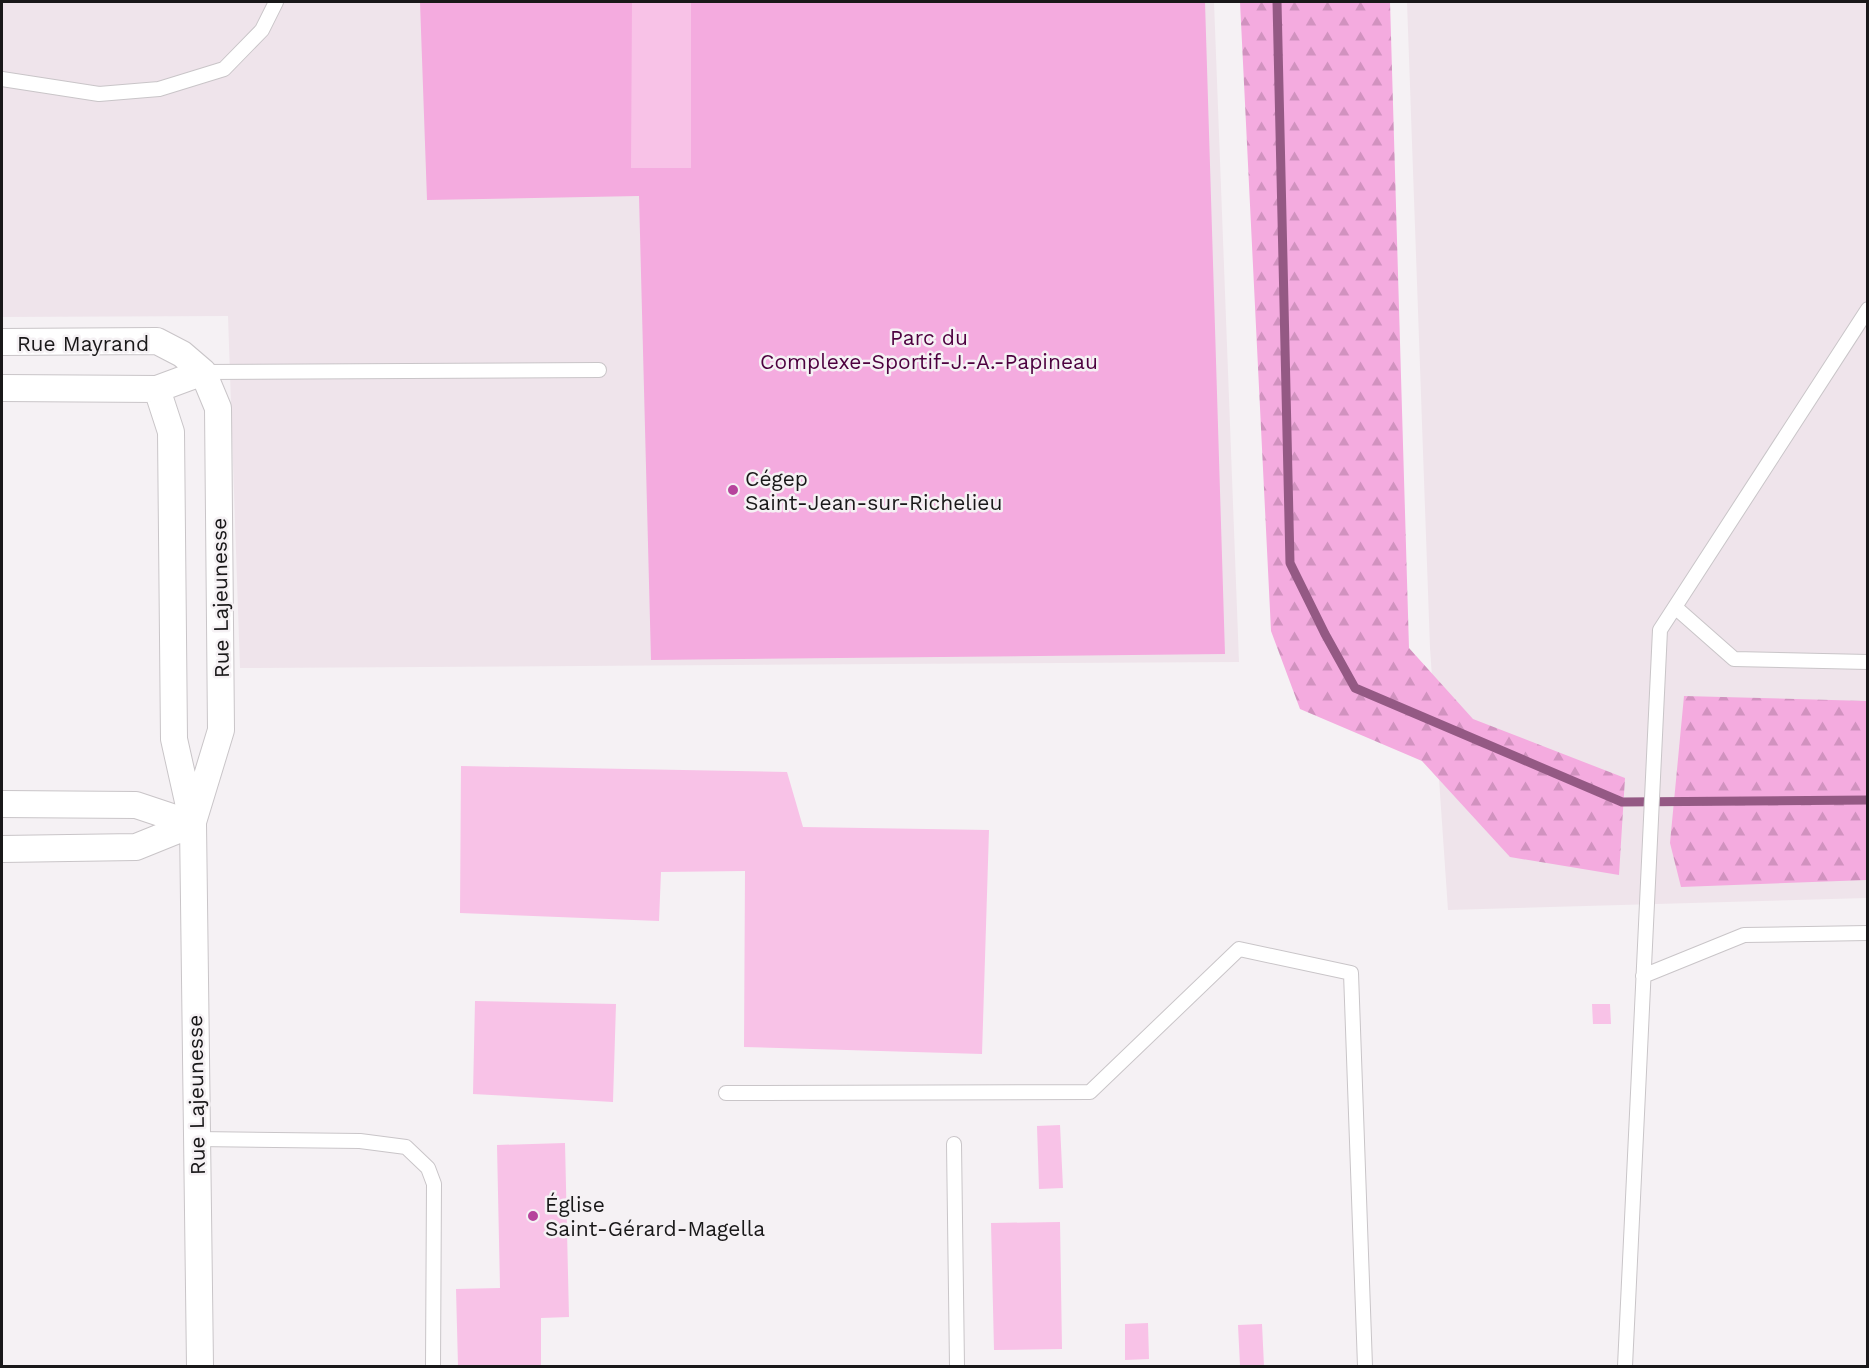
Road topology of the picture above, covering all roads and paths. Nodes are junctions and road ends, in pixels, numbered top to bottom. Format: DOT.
graph roads {
  1 [pos="276,2"];
  2 [pos="2,79"];
  3 [pos="1868,309"];
  4 [pos="2,342"];
  5 [pos="599,370"];
  6 [pos="203,372"];
  7 [pos="2,388"];
  8 [pos="157,389"];
  9 [pos="1676,607"];
  10 [pos="1868,662"];
  11 [pos="2,804"];
  12 [pos="193,824"];
  13 [pos="2,849"];
  14 [pos="1868,933"];
  15 [pos="1643,976"];
  16 [pos="726,1093"];
  17 [pos="197,1139"];
  18 [pos="954,1144"];
  19 [pos="200,1366"];
  20 [pos="433,1366"];
  21 [pos="957,1366"];
  22 [pos="1365,1366"];
  23 [pos="1625,1366"];
  1 -- 2 [label="lane"];
  3 -- 9 [label="lane"];
  4 -- 6 [label="street, Rue Mayrand"];
  5 -- 6 [label="lane"];
  6 -- 8 [label="street"];
  6 -- 12 [label="street, Rue Lajeunesse"];
  7 -- 8 [label="street"];
  8 -- 12 [label="street, Rue Lajeunesse"];
  9 -- 10 [label="lane"];
  9 -- 15 [label="lane"];
  11 -- 12 [label="street"];
  12 -- 13 [label="street"];
  12 -- 17 [label="street, Rue Lajeunesse"];
  14 -- 15 [label="lane"];
  15 -- 23 [label="lane"];
  16 -- 22 [label="lane"];
  17 -- 19 [label="street, Rue Lajeunesse"];
  17 -- 20 [label="lane"];
  18 -- 21 [label="lane"];
}
